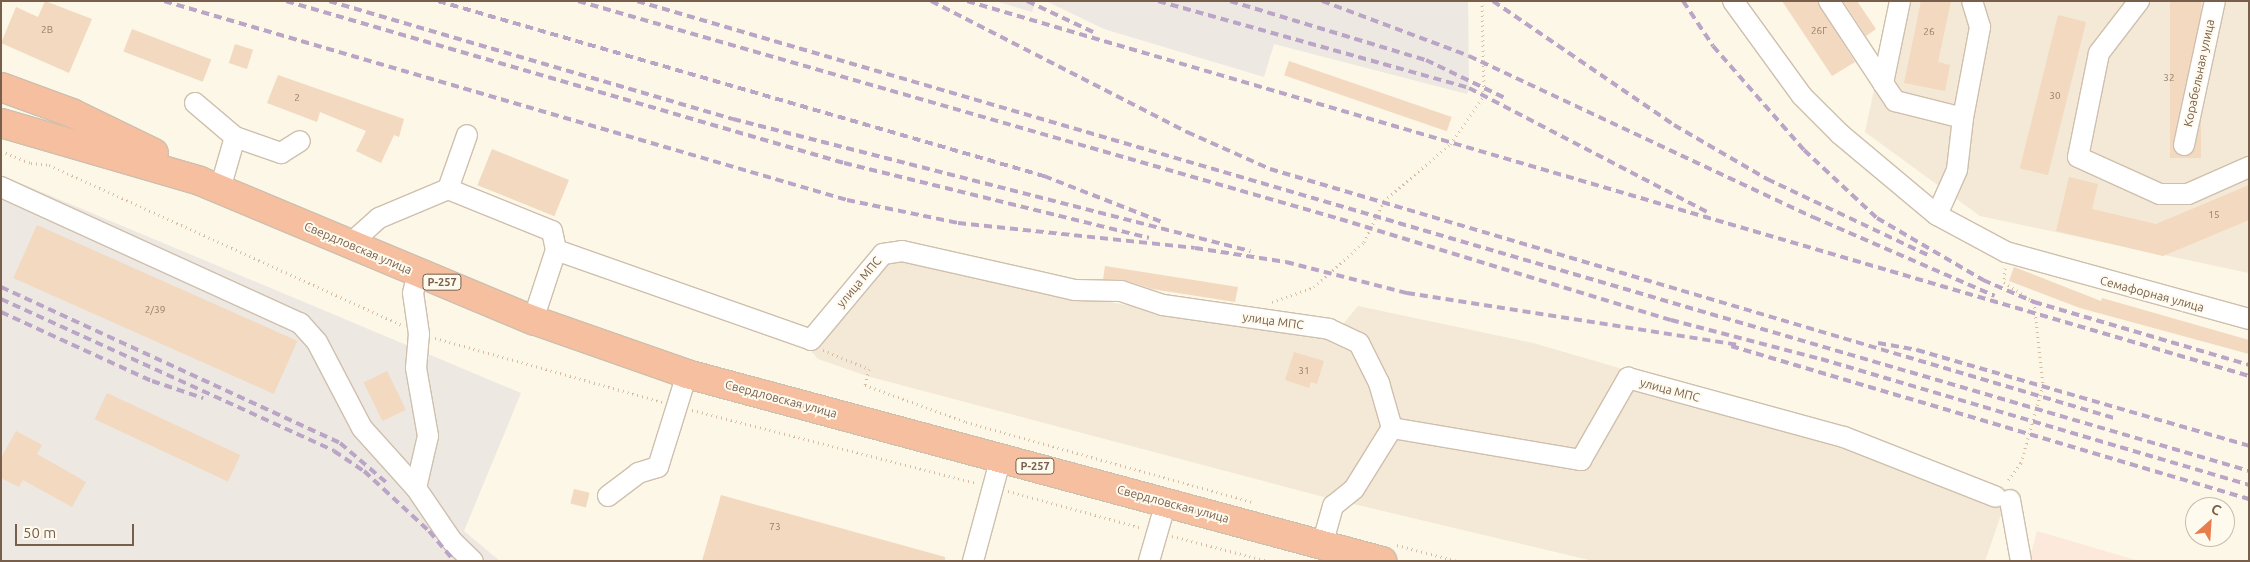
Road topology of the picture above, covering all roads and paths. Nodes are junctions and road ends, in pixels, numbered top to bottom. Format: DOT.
graph roads {
  1 [pos="1482,1"];
  2 [pos="1733,1"];
  3 [pos="1829,1"];
  4 [pos="1900,1"];
  5 [pos="1972,1"];
  6 [pos="2139,1"];
  7 [pos="2215,1"];
  8 [pos="1883,83"];
  9 [pos="1,87"];
  10 [pos="195,103"];
  11 [pos="1963,118"];
  12 [pos="1,123"];
  13 [pos="467,135"];
  14 [pos="235,137"];
  15 [pos="300,141"];
  16 [pos="2184,145"];
  17 [pos="1,151"];
  18 [pos="2249,167"];
  19 [pos="210,185"];
  20 [pos="1,187"];
  21 [pos="448,189"];
  22 [pos="1937,215"];
  23 [pos="350,244"];
  24 [pos="556,250"];
  25 [pos="2006,252"];
  26 [pos="418,273"];
  27 [pos="1246,318"];
  28 [pos="2249,319"];
  29 [pos="533,320"];
  30 [pos="419,334"];
  31 [pos="811,340"];
  32 [pos="687,374"];
  33 [pos="675,406"];
  34 [pos="1392,428"];
  35 [pos="1001,457"];
  36 [pos="954,471"];
  37 [pos="953,477"];
  38 [pos="980,484"];
  39 [pos="416,488"];
  40 [pos="1004,490"];
  41 [pos="2004,494"];
  42 [pos="608,496"];
  43 [pos="1166,502"];
  44 [pos="1262,505"];
  45 [pos="1157,532"];
  46 [pos="1322,545"];
  47 [pos="1387,552"];
  48 [pos="473,561"];
  49 [pos="973,561"];
  50 [pos="1149,561"];
  51 [pos="1268,561"];
  52 [pos="1456,561"];
  53 [pos="2021,561"];
  1 -- 27 [label="path"];
  2 -- 22 [label="street, Семафорная улица"];
  3 -- 8 [label="street"];
  4 -- 8 [label="street"];
  5 -- 11 [label="street"];
  6 -- 18 [label="street"];
  7 -- 16 [label="street, Корабельная улица"];
  8 -- 11 [label="street"];
  9 -- 19 [label="highway, Свердловская улица / Р-257"];
  10 -- 14 [label="street"];
  11 -- 22 [label="street"];
  12 -- 19 [label="highway, Свердловская улица / Р-257"];
  13 -- 21 [label="street"];
  14 -- 15 [label="street"];
  14 -- 19 [label="street"];
  17 -- 30 [label="path"];
  19 -- 23 [label="highway, Свердловская улица / Р-257"];
  20 -- 39 [label="street"];
  21 -- 23 [label="street"];
  21 -- 24 [label="street"];
  22 -- 25 [label="street, Семафорная улица"];
  23 -- 26 [label="highway, Свердловская улица / Р-257"];
  24 -- 29 [label="street"];
  24 -- 31 [label="street"];
  25 -- 28 [label="street, Семафорная улица"];
  25 -- 41 [label="path"];
  26 -- 29 [label="highway, Свердловская улица / Р-257"];
  26 -- 30 [label="street"];
  27 -- 31 [label="street, улица МПС"];
  27 -- 34 [label="street, улица МПС"];
  29 -- 32 [label="highway, Свердловская улица / Р-257"];
  30 -- 33 [label="path"];
  30 -- 39 [label="street"];
  31 -- 44 [label="path"];
  32 -- 33 [label="street"];
  32 -- 35 [label="highway, Свердловская улица / Р-257"];
  33 -- 37 [label="path"];
  33 -- 42 [label="street"];
  34 -- 41 [label="street, улица МПС"];
  34 -- 46 [label="street"];
  35 -- 43 [label="highway, Свердловская улица / Р-257"];
  35 -- 49 [label="street"];
  36 -- 37 [label="path"];
  37 -- 38 [label="path"];
  39 -- 48 [label="street"];
  40 -- 45 [label="path"];
  41 -- 53 [label="street"];
  43 -- 45 [label="street"];
  43 -- 46 [label="highway, Свердловская улица / Р-257"];
  45 -- 50 [label="street"];
  45 -- 51 [label="path"];
  46 -- 47 [label="highway, Свердловская улица / Р-257"];
  47 -- 52 [label="path"];
}
